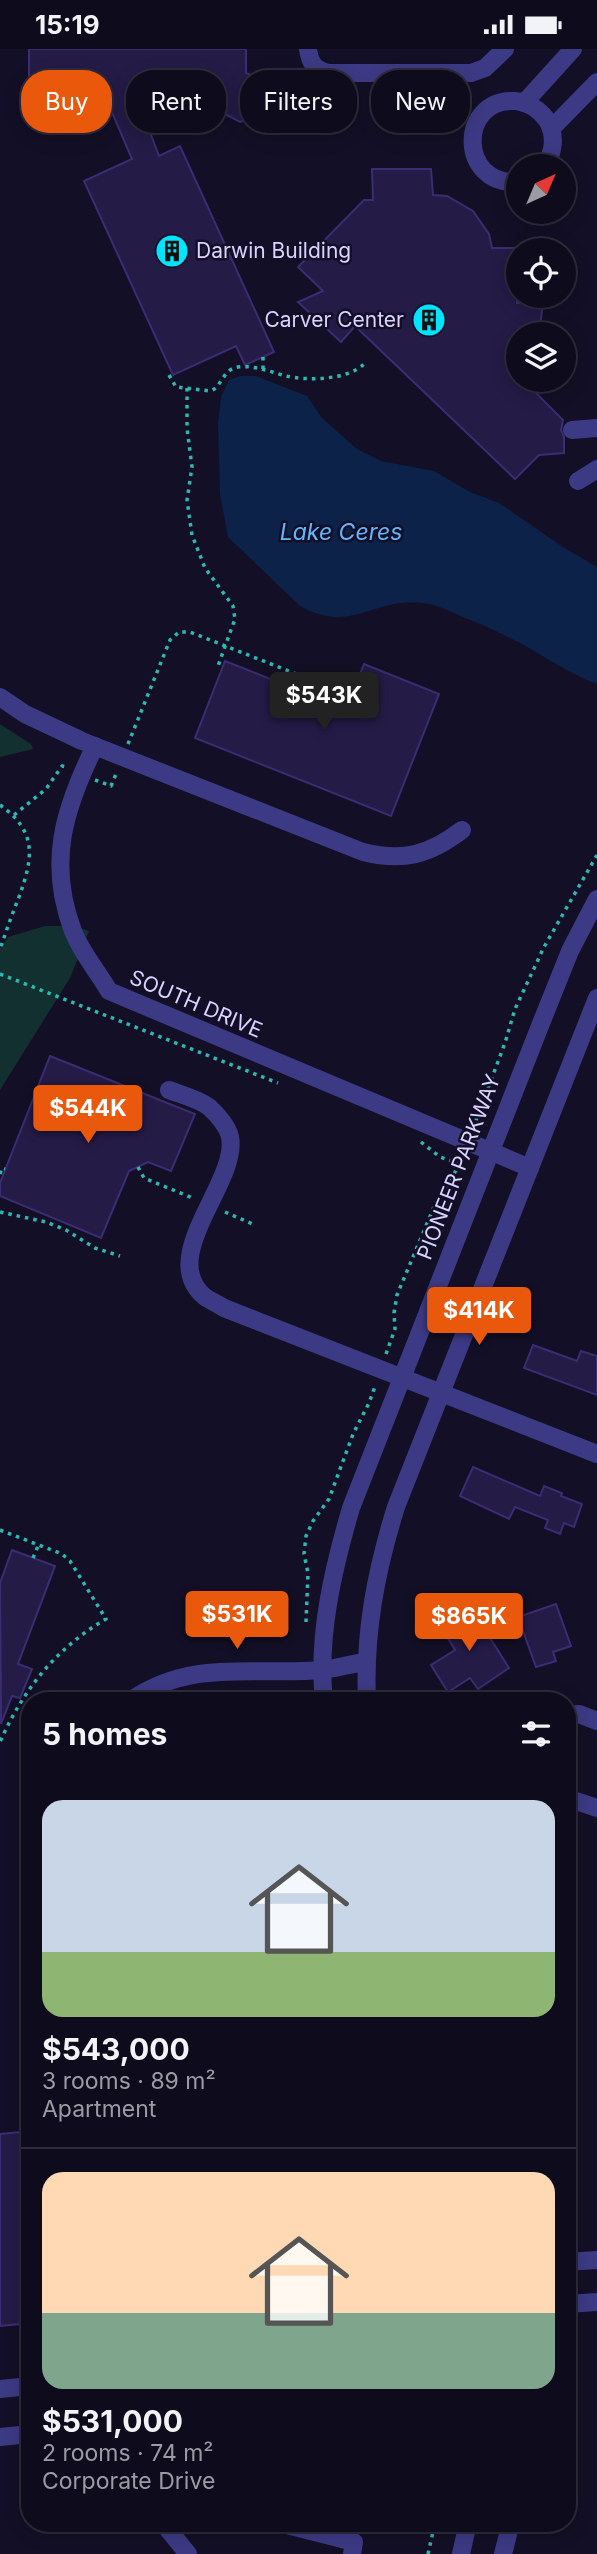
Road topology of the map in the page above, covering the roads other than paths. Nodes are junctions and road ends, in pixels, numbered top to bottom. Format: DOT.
graph roads {
  1 [pos="308,49"];
  2 [pos="505,49"];
  3 [pos="573,49"];
  4 [pos="597,82"];
  5 [pos="524,103"];
  6 [pos="551,129"];
  7 [pos="549,154"];
  8 [pos="506,181"];
  9 [pos="597,428"];
  10 [pos="572,430"];
  11 [pos="597,469"];
  12 [pos="578,481"];
  13 [pos="0,698"];
  14 [pos="95,746"];
  15 [pos="461,830"];
  16 [pos="597,899"];
  17 [pos="597,998"];
  18 [pos="169,1090"];
  19 [pos="491,1150"];
  20 [pos="530,1168"];
  21 [pos="402,1377"];
  22 [pos="441,1391"];
  23 [pos="597,1454"];
  24 [pos="365,1662"];
  25 [pos="323,1669"];
  26 [pos="146,1692"];
  27 [pos="324,1692"];
  28 [pos="367,1692"];
  29 [pos="576,1714"];
  30 [pos="597,1721"];
  31 [pos="576,1801"];
  32 [pos="597,1808"];
  33 [pos="597,2260"];
  34 [pos="576,2261"];
  35 [pos="597,2302"];
  36 [pos="576,2303"];
  37 [pos="21,2387"];
  38 [pos="0,2389"];
  39 [pos="21,2435"];
  40 [pos="0,2437"];
  41 [pos="170,2532"];
  42 [pos="315,2532"];
  43 [pos="466,2532"];
  44 [pos="509,2532"];
  45 [pos="188,2554"];
  46 [pos="352,2554"];
  47 [pos="460,2554"];
  48 [pos="503,2554"];
  1 -- 2 [label="street"];
  3 -- 5 [label="street"];
  4 -- 6 [label="street"];
  5 -- 6 [label="street"];
  5 -- 8 [label="street"];
  6 -- 7 [label="street"];
  9 -- 10 [label="street"];
  11 -- 12 [label="street"];
  13 -- 14 [label="street"];
  14 -- 15 [label="street"];
  14 -- 19 [label="street, SOUTH DRIVE"];
  16 -- 19 [label="street, PIONEER PARKWAY"];
  17 -- 20 [label="street"];
  18 -- 21 [label="street"];
  19 -- 20 [label="street, SOUTH DRIVE"];
  19 -- 21 [label="street, PIONEER PARKWAY"];
  20 -- 22 [label="street"];
  21 -- 22 [label="street"];
  21 -- 25 [label="street, PIONEER PARKWAY"];
  22 -- 23 [label="street"];
  22 -- 24 [label="street"];
  24 -- 25 [label="street"];
  24 -- 28 [label="street"];
  25 -- 26 [label="street"];
  25 -- 27 [label="street, PIONEER PARKWAY"];
  29 -- 30 [label="street"];
  31 -- 32 [label="street"];
  33 -- 34 [label="street"];
  35 -- 36 [label="street"];
  37 -- 38 [label="street"];
  39 -- 40 [label="street"];
  41 -- 45 [label="street"];
  42 -- 46 [label="street"];
  43 -- 47 [label="street"];
  44 -- 48 [label="street"];
}
